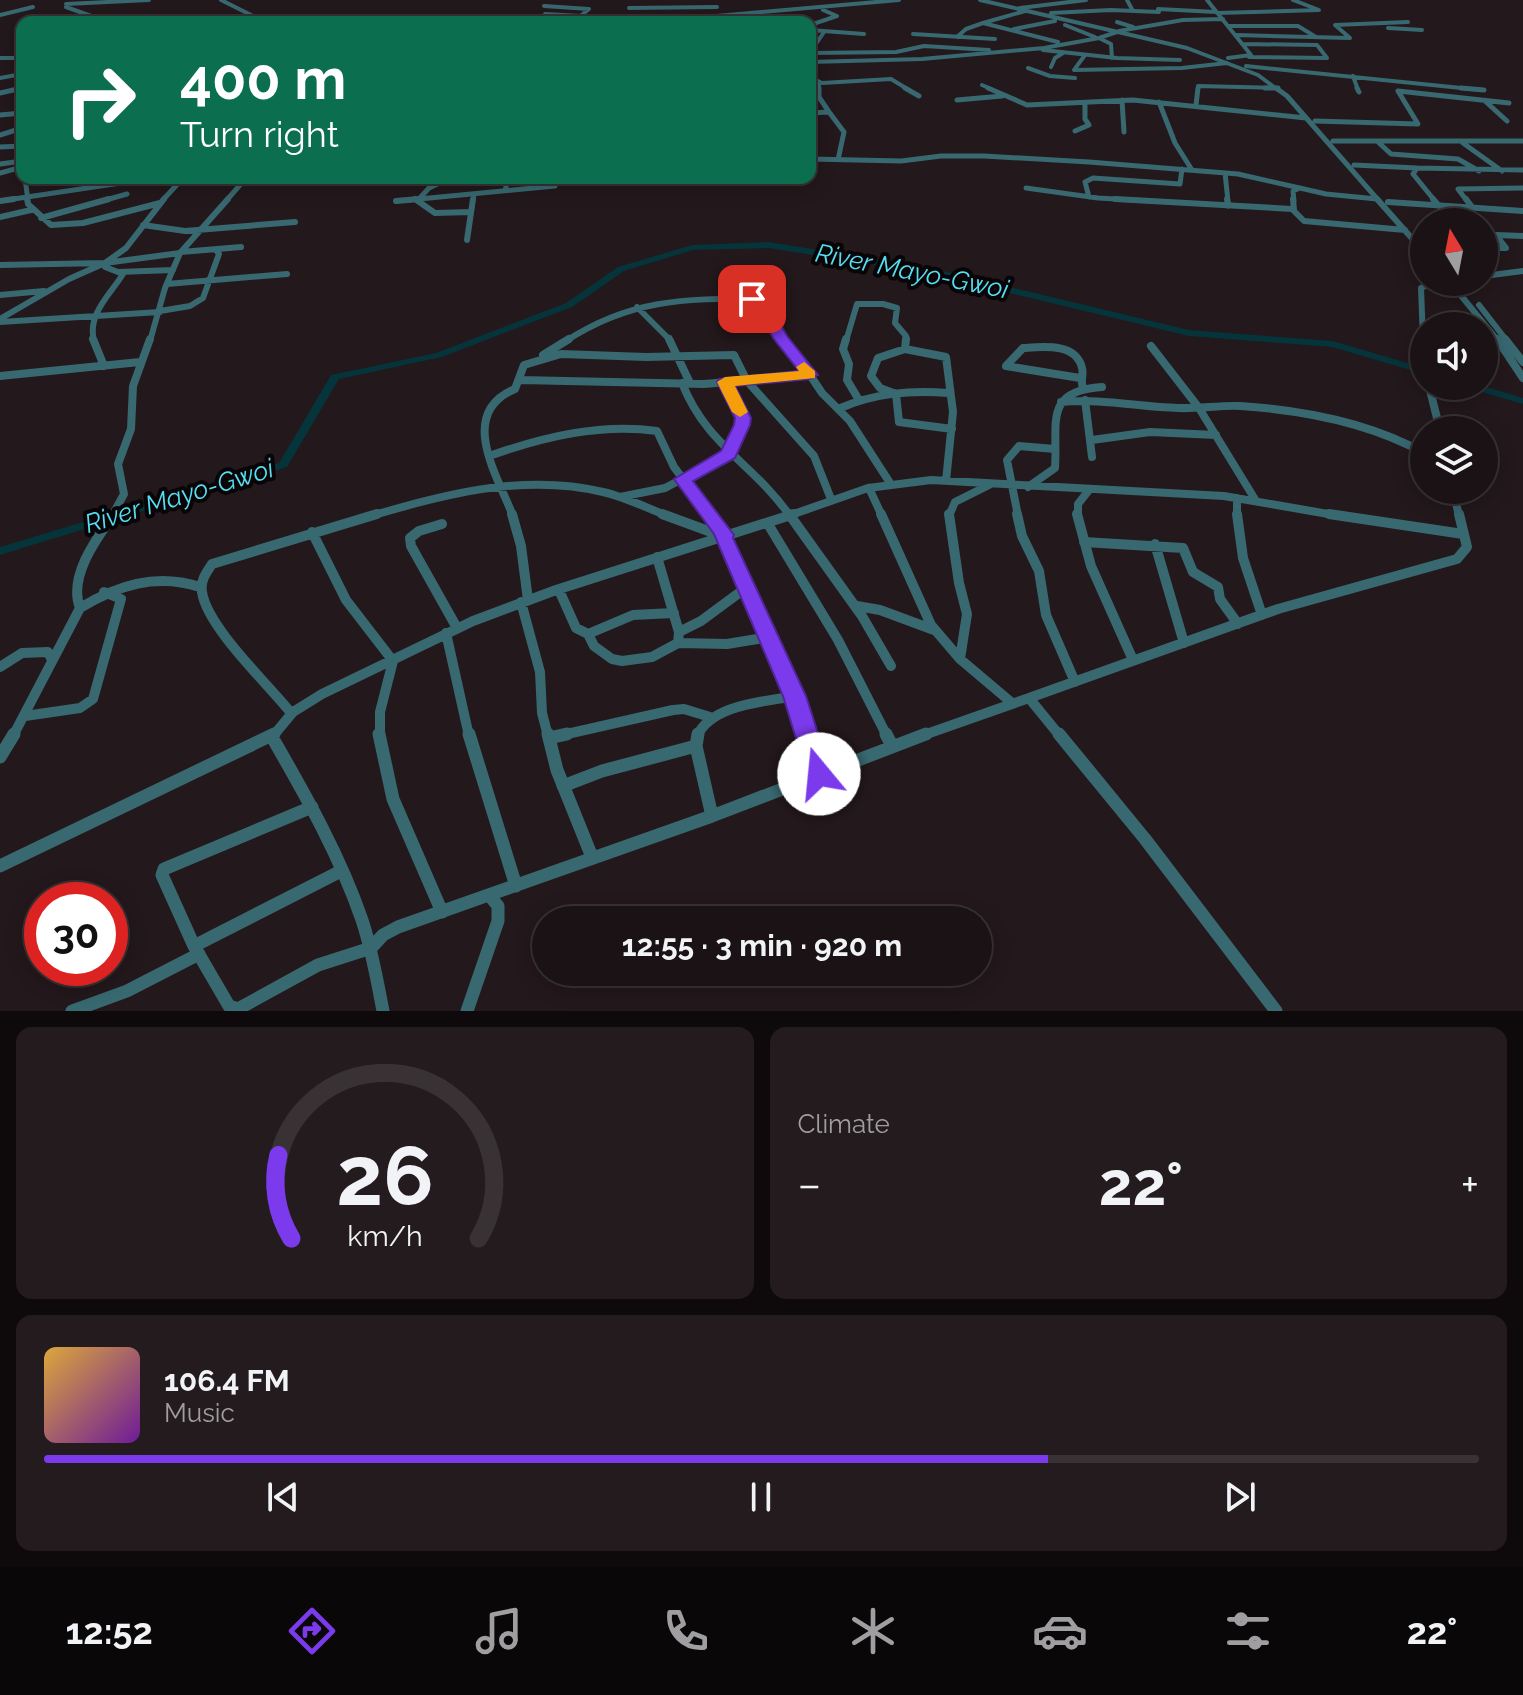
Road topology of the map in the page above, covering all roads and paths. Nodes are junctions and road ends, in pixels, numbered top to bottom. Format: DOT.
graph roads {
  1 [pos="149,0"];
  2 [pos="221,0"];
  3 [pos="670,0"];
  4 [pos="899,0"];
  5 [pos="983,0"];
  6 [pos="1086,0"];
  7 [pos="1127,0"];
  8 [pos="1207,0"];
  9 [pos="1293,0"];
  10 [pos="1150,1"];
  11 [pos="68,2"];
  12 [pos="544,6"];
  13 [pos="1024,6"];
  14 [pos="33,7"];
  15 [pos="717,7"];
  16 [pos="629,8"];
  17 [pos="672,8"];
  18 [pos="816,8"];
  19 [pos="1133,11"];
  20 [pos="1159,12"];
  21 [pos="1217,13"];
  22 [pos="545,14"];
  23 [pos="749,14"];
  24 [pos="1047,14"];
  25 [pos="0,15"];
  26 [pos="91,16"];
  27 [pos="253,16"];
  28 [pos="581,16"];
  29 [pos="674,16"];
  30 [pos="728,16"];
  31 [pos="755,16"];
  32 [pos="1285,17"];
  33 [pos="1223,19"];
  34 [pos="1065,20"];
  35 [pos="1055,21"];
  36 [pos="1117,22"];
  37 [pos="1408,22"];
  38 [pos="983,23"];
  39 [pos="848,24"];
  40 [pos="1155,24"];
  41 [pos="816,25"];
  42 [pos="1229,26"];
  43 [pos="1298,26"];
  44 [pos="1133,27"];
  45 [pos="861,28"];
  46 [pos="816,29"];
  47 [pos="1011,29"];
  48 [pos="1341,29"];
  49 [pos="1422,30"];
  50 [pos="1118,31"];
  51 [pos="1171,31"];
  52 [pos="827,32"];
  53 [pos="864,34"];
  54 [pos="913,34"];
  55 [pos="1237,35"];
  56 [pos="957,37"];
  57 [pos="1316,37"];
  58 [pos="1099,38"];
  59 [pos="995,39"];
  60 [pos="1065,44"];
  61 [pos="1243,44"];
  62 [pos="816,46"];
  63 [pos="955,47"];
  64 [pos="1036,49"];
  65 [pos="1019,51"];
  66 [pos="999,52"];
  67 [pos="816,53"];
  68 [pos="876,53"];
  69 [pos="1063,53"];
  70 [pos="1085,55"];
  71 [pos="1249,57"];
  72 [pos="1112,58"];
  73 [pos="1180,60"];
  74 [pos="1228,60"];
  75 [pos="816,62"];
  76 [pos="885,62"];
  77 [pos="1246,66"];
  78 [pos="1051,67"];
  79 [pos="1190,67"];
  80 [pos="1028,68"];
  81 [pos="1077,70"];
  82 [pos="1353,76"];
  83 [pos="1075,78"];
  84 [pos="816,81"];
  85 [pos="1198,82"];
  86 [pos="819,83"];
  87 [pos="982,85"];
  88 [pos="1069,86"];
  89 [pos="1278,88"];
  90 [pos="1484,90"];
  91 [pos="1359,92"];
  92 [pos="919,96"];
  93 [pos="1004,96"];
  94 [pos="957,100"];
  95 [pos="1122,100"];
  96 [pos="1485,101"];
  97 [pos="1159,102"];
  98 [pos="1085,103"];
  99 [pos="1509,103"];
  100 [pos="1196,105"];
  101 [pos="829,112"];
  102 [pos="816,113"];
  103 [pos="1306,118"];
  104 [pos="1315,121"];
  105 [pos="1507,121"];
  106 [pos="1075,131"];
  107 [pos="1124,132"];
  108 [pos="1333,141"];
  109 [pos="1523,141"];
  110 [pos="1378,142"];
  111 [pos="1463,143"];
  112 [pos="816,159"];
  113 [pos="838,160"];
  114 [pos="1354,165"];
  115 [pos="1417,168"];
  116 [pos="1182,169"];
  117 [pos="1192,170"];
  118 [pos="1523,170"];
  119 [pos="1479,171"];
  120 [pos="1502,171"];
  121 [pos="1225,173"];
  122 [pos="25,184"];
  123 [pos="119,184"];
  124 [pos="177,184"];
  125 [pos="241,184"];
  126 [pos="437,184"];
  127 [pos="507,184"];
  128 [pos="107,186"];
  129 [pos="555,186"];
  130 [pos="1026,188"];
  131 [pos="1300,188"];
  132 [pos="1523,188"];
  133 [pos="505,190"];
  134 [pos="127,194"];
  135 [pos="474,194"];
  136 [pos="1089,197"];
  137 [pos="25,198"];
  138 [pos="417,199"];
  139 [pos="1377,199"];
  140 [pos="0,201"];
  141 [pos="396,201"];
  142 [pos="1388,202"];
  143 [pos="160,203"];
  144 [pos="1228,206"];
  145 [pos="1439,206"];
  146 [pos="1472,207"];
  147 [pos="138,208"];
  148 [pos="31,210"];
  149 [pos="1294,210"];
  150 [pos="1523,211"];
  151 [pos="471,212"];
  152 [pos="0,217"];
  153 [pos="41,218"];
  154 [pos="295,222"];
  155 [pos="143,225"];
  156 [pos="199,231"];
  157 [pos="1410,233"];
  158 [pos="1498,235"];
  159 [pos="1523,236"];
  160 [pos="1498,238"];
  161 [pos="467,240"];
  162 [pos="241,247"];
  163 [pos="1498,248"];
  164 [pos="216,250"];
  165 [pos="181,252"];
  166 [pos="105,263"];
  167 [pos="0,265"];
  168 [pos="173,270"];
  169 [pos="1523,271"];
  170 [pos="118,272"];
  171 [pos="287,274"];
  172 [pos="1498,274"];
  173 [pos="209,281"];
  174 [pos="167,284"];
  175 [pos="49,290"];
  176 [pos="0,295"];
  177 [pos="1462,296"];
  178 [pos="1471,296"];
  179 [pos="637,307"];
  180 [pos="160,312"];
  181 [pos="94,318"];
  182 [pos="0,320"];
  183 [pos="1151,346"];
  184 [pos="905,349"];
  185 [pos="682,356"];
  186 [pos="533,361"];
  187 [pos="140,362"];
  188 [pos="1523,362"];
  189 [pos="104,366"];
  190 [pos="810,375"];
  191 [pos="0,376"];
  192 [pos="1080,378"];
  193 [pos="1523,378"];
  194 [pos="520,380"];
  195 [pos="747,381"];
  196 [pos="725,382"];
  197 [pos="686,383"];
  198 [pos="1102,387"];
  199 [pos="1083,388"];
  200 [pos="949,393"];
  201 [pos="896,394"];
  202 [pos="859,400"];
  203 [pos="1085,400"];
  204 [pos="1061,402"];
  205 [pos="1199,408"];
  206 [pos="838,409"];
  207 [pos="952,429"];
  208 [pos="1216,435"];
  209 [pos="1092,440"];
  210 [pos="1410,445"];
  211 [pos="1055,449"];
  212 [pos="729,454"];
  213 [pos="489,456"];
  214 [pos="1092,457"];
  215 [pos="683,479"];
  216 [pos="946,481"];
  217 [pos="890,483"];
  218 [pos="990,485"];
  219 [pos="1013,486"];
  220 [pos="499,487"];
  221 [pos="1028,487"];
  222 [pos="869,488"];
  223 [pos="1089,490"];
  224 [pos="616,497"];
  225 [pos="1237,498"];
  226 [pos="831,499"];
  227 [pos="1256,501"];
  228 [pos="1456,504"];
  229 [pos="789,515"];
  230 [pos="442,524"];
  231 [pos="768,524"];
  232 [pos="312,532"];
  233 [pos="1463,534"];
  234 [pos="724,536"];
  235 [pos="1084,542"];
  236 [pos="1155,544"];
  237 [pos="657,557"];
  238 [pos="200,587"];
  239 [pos="747,587"];
  240 [pos="559,590"];
  241 [pos="104,592"];
  242 [pos="524,601"];
  243 [pos="857,606"];
  244 [pos="80,608"];
  245 [pos="674,613"];
  246 [pos="1262,615"];
  247 [pos="1238,624"];
  248 [pos="452,631"];
  249 [pos="937,632"];
  250 [pos="588,634"];
  251 [pos="769,637"];
  252 [pos="679,638"];
  253 [pos="1184,643"];
  254 [pos="51,658"];
  255 [pos="960,659"];
  256 [pos="1133,660"];
  257 [pos="393,661"];
  258 [pos="891,666"];
  259 [pos="0,667"];
  260 [pos="1075,682"];
  261 [pos="795,696"];
  262 [pos="1029,698"];
  263 [pos="1012,703"];
  264 [pos="291,713"];
  265 [pos="25,716"];
  266 [pos="710,717"];
  267 [pos="272,737"];
  268 [pos="549,738"];
  269 [pos="696,746"];
  270 [pos="892,746"];
  271 [pos="0,757"];
  272 [pos="819,774"];
  273 [pos="563,786"];
  274 [pos="312,807"];
  275 [pos="712,816"];
  276 [pos="592,857"];
  277 [pos="0,866"];
  278 [pos="341,871"];
  279 [pos="516,886"];
  280 [pos="489,895"];
  281 [pos="442,912"];
  282 [pos="371,948"];
  283 [pos="197,950"];
  284 [pos="72,1011"];
  285 [pos="383,1011"];
  286 [pos="467,1011"];
  287 [pos="1276,1011"];
  1 -- 11 [label="street"];
  2 -- 27 [label="street"];
  3 -- 17 [label="street"];
  4 -- 18 [label="street"];
  5 -- 13 [label="street"];
  6 -- 13 [label="street"];
  7 -- 19 [label="street"];
  8 -- 21 [label="street"];
  9 -- 21 [label="street"];
  10 -- 20 [label="street"];
  11 -- 26 [label="street"];
  12 -- 28 [label="street"];
  13 -- 24 [label="street"];
  13 -- 34 [label="street"];
  13 -- 38 [label="street"];
  14 -- 25 [label="street"];
  15 -- 17 [label="street"];
  16 -- 17 [label="street"];
  17 -- 29 [label="street"];
  18 -- 23 [label="street"];
  18 -- 41 [label="street"];
  19 -- 20 [label="street"];
  19 -- 24 [label="street"];
  20 -- 21 [label="street"];
  21 -- 33 [label="street"];
  22 -- 28 [label="street"];
  23 -- 30 [label="street"];
  23 -- 31 [label="street"];
  24 -- 50 [label="street"];
  32 -- 43 [label="street"];
  33 -- 40 [label="street"];
  33 -- 42 [label="street"];
  34 -- 35 [label="street"];
  34 -- 50 [label="street"];
  35 -- 47 [label="street"];
  35 -- 58 [label="street"];
  36 -- 44 [label="street"];
  37 -- 48 [label="street"];
  38 -- 47 [label="street"];
  38 -- 56 [label="street"];
  39 -- 52 [label="street"];
  40 -- 44 [label="street"];
  40 -- 51 [label="street"];
  42 -- 43 [label="street"];
  42 -- 55 [label="street"];
  43 -- 57 [label="street"];
  44 -- 50 [label="street"];
  45 -- 53 [label="street"];
  46 -- 52 [label="street"];
  47 -- 60 [label="street"];
  48 -- 49 [label="street"];
  48 -- 57 [label="street"];
  50 -- 58 [label="street"];
  50 -- 74 [label="street"];
  50 -- 74 [label="street"];
  52 -- 53 [label="street"];
  52 -- 62 [label="street"];
  53 -- 68 [label="street"];
  54 -- 56 [label="street"];
  55 -- 57 [label="street"];
  55 -- 61 [label="street"];
  56 -- 59 [label="street"];
  56 -- 63 [label="street"];
  56 -- 65 [label="street"];
  58 -- 60 [label="street"];
  58 -- 72 [label="street"];
  60 -- 64 [label="street"];
  61 -- 71 [label="street"];
  61 -- 71 [label="street"];
  63 -- 66 [label="street"];
  63 -- 68 [label="street"];
  64 -- 65 [label="street"];
  64 -- 69 [label="street"];
  65 -- 66 [label="street"];
  66 -- 76 [label="street"];
  67 -- 68 [label="street"];
  68 -- 76 [label="street"];
  69 -- 70 [label="street"];
  69 -- 78 [label="street"];
  70 -- 72 [label="street"];
  70 -- 81 [label="street"];
  71 -- 74 [label="street"];
  72 -- 73 [label="street"];
  74 -- 77 [label="street"];
  74 -- 79 [label="street"];
  74 -- 89 [label="street"];
  75 -- 76 [label="street"];
  77 -- 82 [label="street"];
  77 -- 104 [label="street"];
  79 -- 81 [label="street"];
  79 -- 85 [label="street"];
  80 -- 83 [label="street"];
  81 -- 83 [label="street"];
  82 -- 90 [label="street"];
  82 -- 91 [label="street"];
  83 -- 88 [label="street"];
  84 -- 86 [label="street"];
  86 -- 92 [label="street"];
  86 -- 101 [label="street"];
  87 -- 93 [label="street"];
  89 -- 100 [label="street"];
  89 -- 103 [label="street"];
  93 -- 94 [label="street"];
  93 -- 98 [label="street"];
  95 -- 97 [label="street"];
  95 -- 98 [label="street"];
  95 -- 107 [label="street"];
  96 -- 99 [label="street"];
  96 -- 104 [label="street"];
  96 -- 105 [label="street"];
  97 -- 100 [label="street"];
  97 -- 117 [label="street"];
  98 -- 106 [label="street"];
  100 -- 103 [label="street"];
  101 -- 102 [label="street"];
  101 -- 113 [label="street"];
  103 -- 139 [label="street"];
  104 -- 108 [label="street"];
  108 -- 110 [label="street"];
  108 -- 114 [label="street"];
  109 -- 111 [label="street"];
  110 -- 111 [label="street"];
  110 -- 119 [label="street"];
  111 -- 120 [label="street"];
  112 -- 113 [label="street"];
  113 -- 116 [label="street"];
  114 -- 115 [label="street"];
  114 -- 142 [label="street"];
  115 -- 119 [label="street"];
  115 -- 145 [label="street"];
  116 -- 117 [label="street"];
  116 -- 136 [label="street"];
  117 -- 121 [label="street"];
  118 -- 120 [label="street"];
  119 -- 120 [label="street"];
  121 -- 131 [label="street"];
  121 -- 144 [label="street"];
  122 -- 137 [label="street"];
  123 -- 128 [label="street"];
  124 -- 143 [label="street"];
  125 -- 156 [label="street"];
  126 -- 138 [label="street"];
  127 -- 133 [label="street"];
  128 -- 134 [label="street"];
  128 -- 137 [label="street"];
  129 -- 133 [label="street"];
  130 -- 136 [label="street"];
  131 -- 139 [label="street"];
  131 -- 149 [label="street"];
  132 -- 146 [label="street"];
  133 -- 135 [label="street"];
  134 -- 147 [label="street"];
  134 -- 153 [label="street"];
  135 -- 138 [label="street"];
  135 -- 151 [label="street"];
  136 -- 144 [label="street"];
  137 -- 140 [label="street"];
  137 -- 148 [label="street"];
  138 -- 141 [label="street"];
  138 -- 151 [label="street"];
  139 -- 157 [label="street"];
  142 -- 145 [label="street"];
  142 -- 157 [label="street"];
  143 -- 147 [label="street"];
  143 -- 155 [label="street"];
  144 -- 149 [label="street"];
  145 -- 146 [label="street"];
  146 -- 150 [label="street"];
  147 -- 153 [label="street"];
  148 -- 152 [label="street"];
  148 -- 153 [label="street"];
  149 -- 157 [label="street"];
  151 -- 161 [label="street"];
  154 -- 156 [label="street"];
  155 -- 156 [label="street"];
  155 -- 166 [label="street"];
  156 -- 165 [label="street"];
  158 -- 159 [label="street"];
  160 -- 163 [label="street"];
  162 -- 164 [label="street"];
  164 -- 165 [label="street"];
  164 -- 173 [label="street"];
  165 -- 166 [label="street"];
  165 -- 168 [label="street"];
  166 -- 167 [label="street"];
  166 -- 170 [label="street"];
  166 -- 175 [label="street"];
  168 -- 170 [label="street"];
  168 -- 174 [label="street"];
  169 -- 172 [label="street"];
  170 -- 181 [label="street"];
  171 -- 173 [label="street"];
  173 -- 174 [label="street"];
  173 -- 180 [label="street"];
  174 -- 180 [label="street"];
  175 -- 176 [label="street"];
  175 -- 182 [label="street"];
  177 -- 193 [label="street"];
  178 -- 188 [label="street"];
  179 -- 185 [label="street"];
  179 -- 186 [label="street"];
  179 -- 190 [label="street"];
  180 -- 181 [label="street"];
  180 -- 187 [label="street"];
  181 -- 182 [label="street"];
  181 -- 189 [label="street"];
  183 -- 205 [label="street"];
  184 -- 200 [label="street"];
  184 -- 201 [label="street"];
  184 -- 202 [label="street"];
  185 -- 186 [label="street"];
  185 -- 195 [label="street"];
  185 -- 197 [label="street"];
  186 -- 194 [label="street"];
  187 -- 189 [label="street"];
  187 -- 244 [label="street"];
  189 -- 191 [label="street"];
  190 -- 195 [label="street"];
  190 -- 206 [label="street"];
  192 -- 192 [label="street"];
  192 -- 199 [label="street"];
  194 -- 197 [label="street"];
  194 -- 213 [label="street"];
  195 -- 196 [label="street"];
  195 -- 226 [label="street"];
  196 -- 197 [label="street"];
  196 -- 212 [label="street"];
  197 -- 212 [label="street"];
  198 -- 199 [label="street"];
  199 -- 204 [label="street"];
  200 -- 201 [label="street"];
  200 -- 207 [label="street"];
  201 -- 202 [label="street"];
  201 -- 207 [label="street"];
  202 -- 206 [label="street"];
  203 -- 204 [label="street"];
  203 -- 205 [label="street"];
  203 -- 209 [label="street"];
  204 -- 211 [label="street"];
  205 -- 208 [label="street"];
  205 -- 210 [label="street"];
  206 -- 217 [label="street"];
  207 -- 216 [label="street"];
  208 -- 209 [label="street"];
  208 -- 227 [label="street"];
  209 -- 214 [label="street"];
  211 -- 219 [label="street"];
  211 -- 221 [label="street"];
  212 -- 215 [label="street"];
  212 -- 229 [label="street"];
  213 -- 215 [label="street"];
  213 -- 220 [label="street"];
  215 -- 224 [label="street"];
  215 -- 234 [label="street"];
  216 -- 217 [label="street"];
  216 -- 218 [label="street"];
  217 -- 222 [label="street"];
  218 -- 219 [label="street"];
  218 -- 255 [label="street"];
  219 -- 221 [label="street"];
  219 -- 260 [label="street"];
  220 -- 224 [label="street"];
  220 -- 232 [label="street"];
  220 -- 242 [label="street"];
  221 -- 223 [label="street"];
  222 -- 226 [label="street"];
  222 -- 249 [label="street"];
  223 -- 225 [label="street"];
  223 -- 235 [label="street"];
  224 -- 234 [label="street"];
  225 -- 227 [label="street"];
  225 -- 246 [label="street"];
  226 -- 229 [label="street"];
  227 -- 233 [label="street"];
  228 -- 233 [label="street"];
  229 -- 231 [label="street"];
  229 -- 243 [label="street"];
  230 -- 248 [label="street"];
  231 -- 234 [label="street"];
  231 -- 270 [label="street"];
  232 -- 238 [label="street"];
  232 -- 257 [label="street"];
  233 -- 246 [label="street"];
  234 -- 237 [label="street"];
  234 -- 239 [label="street"];
  235 -- 236 [label="street"];
  235 -- 256 [label="street"];
  236 -- 247 [label="street"];
  236 -- 253 [label="street"];
  237 -- 240 [label="street"];
  237 -- 245 [label="street"];
  238 -- 241 [label="street"];
  238 -- 264 [label="street"];
  239 -- 251 [label="street"];
  239 -- 252 [label="street"];
  240 -- 242 [label="street"];
  240 -- 250 [label="street"];
  241 -- 244 [label="street"];
  241 -- 265 [label="street"];
  242 -- 248 [label="street"];
  242 -- 268 [label="street"];
  243 -- 249 [label="street"];
  243 -- 258 [label="street"];
  244 -- 254 [label="street"];
  245 -- 250 [label="street"];
  245 -- 252 [label="street"];
  246 -- 247 [label="street"];
  247 -- 253 [label="street"];
  248 -- 257 [label="street"];
  248 -- 279 [label="street"];
  249 -- 255 [label="street"];
  250 -- 252 [label="street"];
  251 -- 252 [label="street"];
  251 -- 261 [label="street"];
  253 -- 256 [label="street"];
  254 -- 259 [label="street"];
  254 -- 265 [label="street"];
  255 -- 263 [label="street"];
  256 -- 260 [label="street"];
  257 -- 264 [label="street"];
  257 -- 281 [label="street"];
  260 -- 262 [label="street"];
  261 -- 266 [label="street"];
  261 -- 272 [label="street"];
  262 -- 263 [label="street"];
  262 -- 287 [label="street"];
  263 -- 270 [label="street"];
  264 -- 267 [label="street"];
  265 -- 271 [label="street"];
  266 -- 268 [label="street"];
  266 -- 269 [label="street"];
  267 -- 274 [label="street"];
  267 -- 277 [label="street"];
  268 -- 273 [label="street"];
  269 -- 273 [label="street"];
  269 -- 275 [label="street"];
  270 -- 272 [label="street"];
  272 -- 275 [label="street"];
  273 -- 276 [label="street"];
  274 -- 278 [label="street"];
  274 -- 283 [label="street"];
  275 -- 276 [label="street"];
  276 -- 279 [label="street"];
  278 -- 282 [label="street"];
  278 -- 283 [label="street"];
  279 -- 280 [label="street"];
  280 -- 281 [label="street"];
  280 -- 286 [label="street"];
  281 -- 282 [label="street"];
  282 -- 283 [label="street"];
  282 -- 285 [label="street"];
  283 -- 284 [label="street"];
}
